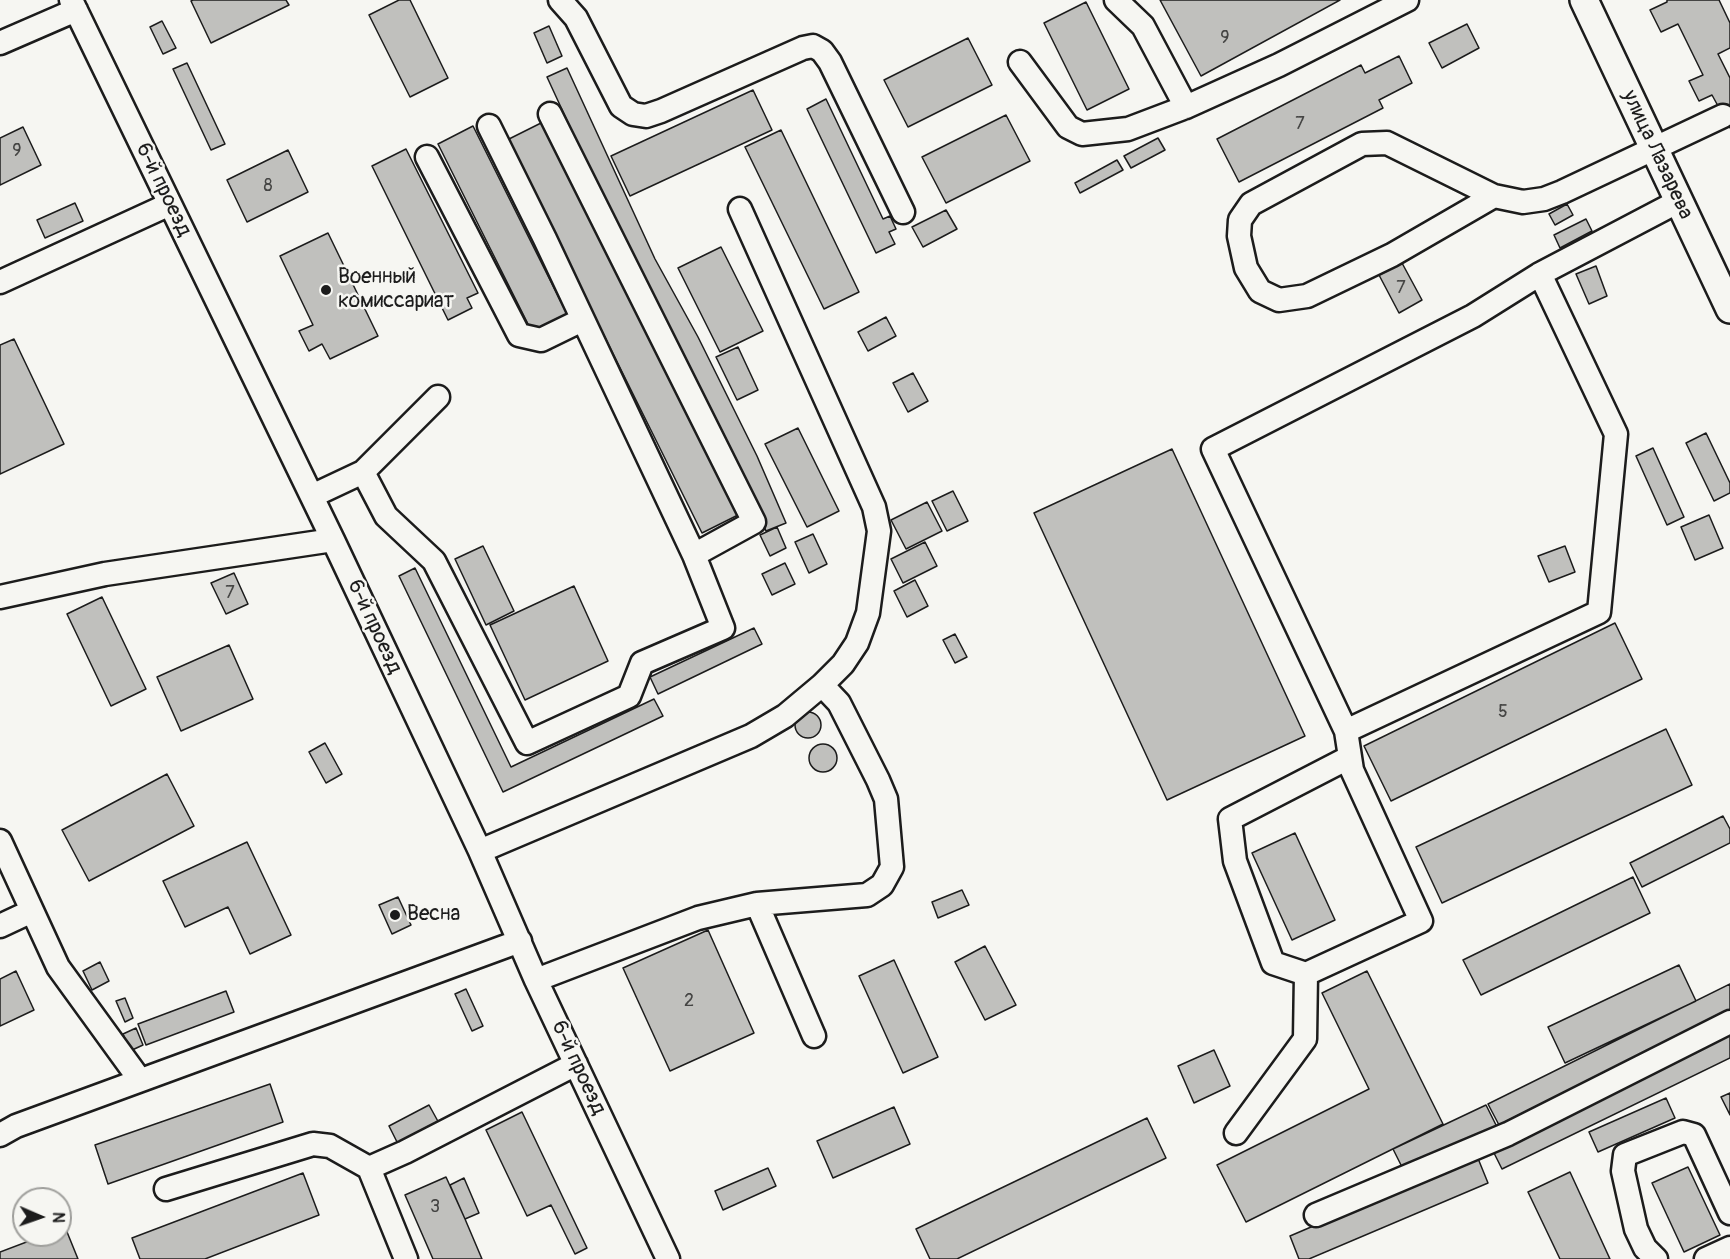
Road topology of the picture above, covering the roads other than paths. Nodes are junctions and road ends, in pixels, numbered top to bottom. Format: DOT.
graph roads {
  1 [pos="560,0"];
  2 [pos="1116,0"];
  3 [pos="1407,0"];
  4 [pos="1584,0"];
  5 [pos="73,5"];
  6 [pos="0,42"];
  7 [pos="1020,62"];
  8 [pos="1186,106"];
  9 [pos="550,114"];
  10 [pos="1723,116"];
  11 [pos="489,126"];
  12 [pos="1654,149"];
  13 [pos="427,157"];
  14 [pos="1494,196"];
  15 [pos="1679,201"];
  16 [pos="170,204"];
  17 [pos="741,209"];
  18 [pos="903,212"];
  19 [pos="1540,274"];
  20 [pos="0,282"];
  21 [pos="1730,309"];
  22 [pos="582,320"];
  23 [pos="438,397"];
  24 [pos="363,472"];
  25 [pos="312,496"];
  26 [pos="333,540"];
  27 [pos="694,555"];
  28 [pos="0,597"];
  29 [pos="822,685"];
  30 [pos="1347,731"];
  31 [pos="1350,758"];
  32 [pos="0,841"];
  33 [pos="480,851"];
  34 [pos="757,904"];
  35 [pos="32,911"];
  36 [pos="0,926"];
  37 [pos="520,941"];
  38 [pos="1306,974"];
  39 [pos="536,980"];
  40 [pos="1730,1022"];
  41 [pos="814,1036"];
  42 [pos="576,1064"];
  43 [pos="140,1080"];
  44 [pos="1236,1133"];
  45 [pos="0,1135"];
  46 [pos="369,1168"];
  47 [pos="165,1190"];
  48 [pos="1730,1213"];
  49 [pos="1316,1215"];
  50 [pos="1730,1248"];
  51 [pos="406,1259"];
  52 [pos="668,1259"];
  53 [pos="1656,1259"];
  54 [pos="1706,1259"];
  1 -- 18 [label="street"];
  2 -- 8 [label="street"];
  3 -- 8 [label="street"];
  4 -- 12 [label="main road, улица Лазарева"];
  5 -- 6 [label="street"];
  5 -- 16 [label="street, 6-й проезд"];
  7 -- 8 [label="street"];
  9 -- 27 [label="street"];
  10 -- 12 [label="street"];
  11 -- 22 [label="street"];
  12 -- 14 [label="street"];
  12 -- 15 [label="main road, улица Лазарева"];
  13 -- 22 [label="street"];
  14 -- 14 [label="street"];
  15 -- 19 [label="street"];
  15 -- 21 [label="main road, улица Лазарева"];
  16 -- 20 [label="street"];
  16 -- 25 [label="street, 6-й проезд"];
  17 -- 29 [label="street"];
  19 -- 30 [label="street"];
  19 -- 30 [label="street"];
  22 -- 27 [label="street"];
  23 -- 24 [label="street"];
  24 -- 25 [label="street"];
  24 -- 27 [label="street"];
  25 -- 26 [label="street, 6-й проезд"];
  26 -- 28 [label="street"];
  26 -- 33 [label="street, 6-й проезд"];
  29 -- 33 [label="street"];
  29 -- 34 [label="street"];
  30 -- 31 [label="street"];
  31 -- 38 [label="street"];
  31 -- 38 [label="street"];
  32 -- 35 [label="street"];
  33 -- 37 [label="street, 6-й проезд"];
  34 -- 39 [label="street"];
  34 -- 41 [label="street"];
  35 -- 36 [label="street"];
  35 -- 43 [label="street"];
  37 -- 39 [label="street, 6-й проезд"];
  37 -- 43 [label="street"];
  38 -- 44 [label="street"];
  39 -- 42 [label="street, 6-й проезд"];
  40 -- 49 [label="street"];
  42 -- 46 [label="street"];
  42 -- 52 [label="street, 6-й проезд"];
  43 -- 45 [label="street"];
  46 -- 47 [label="street"];
  46 -- 51 [label="street"];
  48 -- 53 [label="street"];
  50 -- 54 [label="street"];
}
